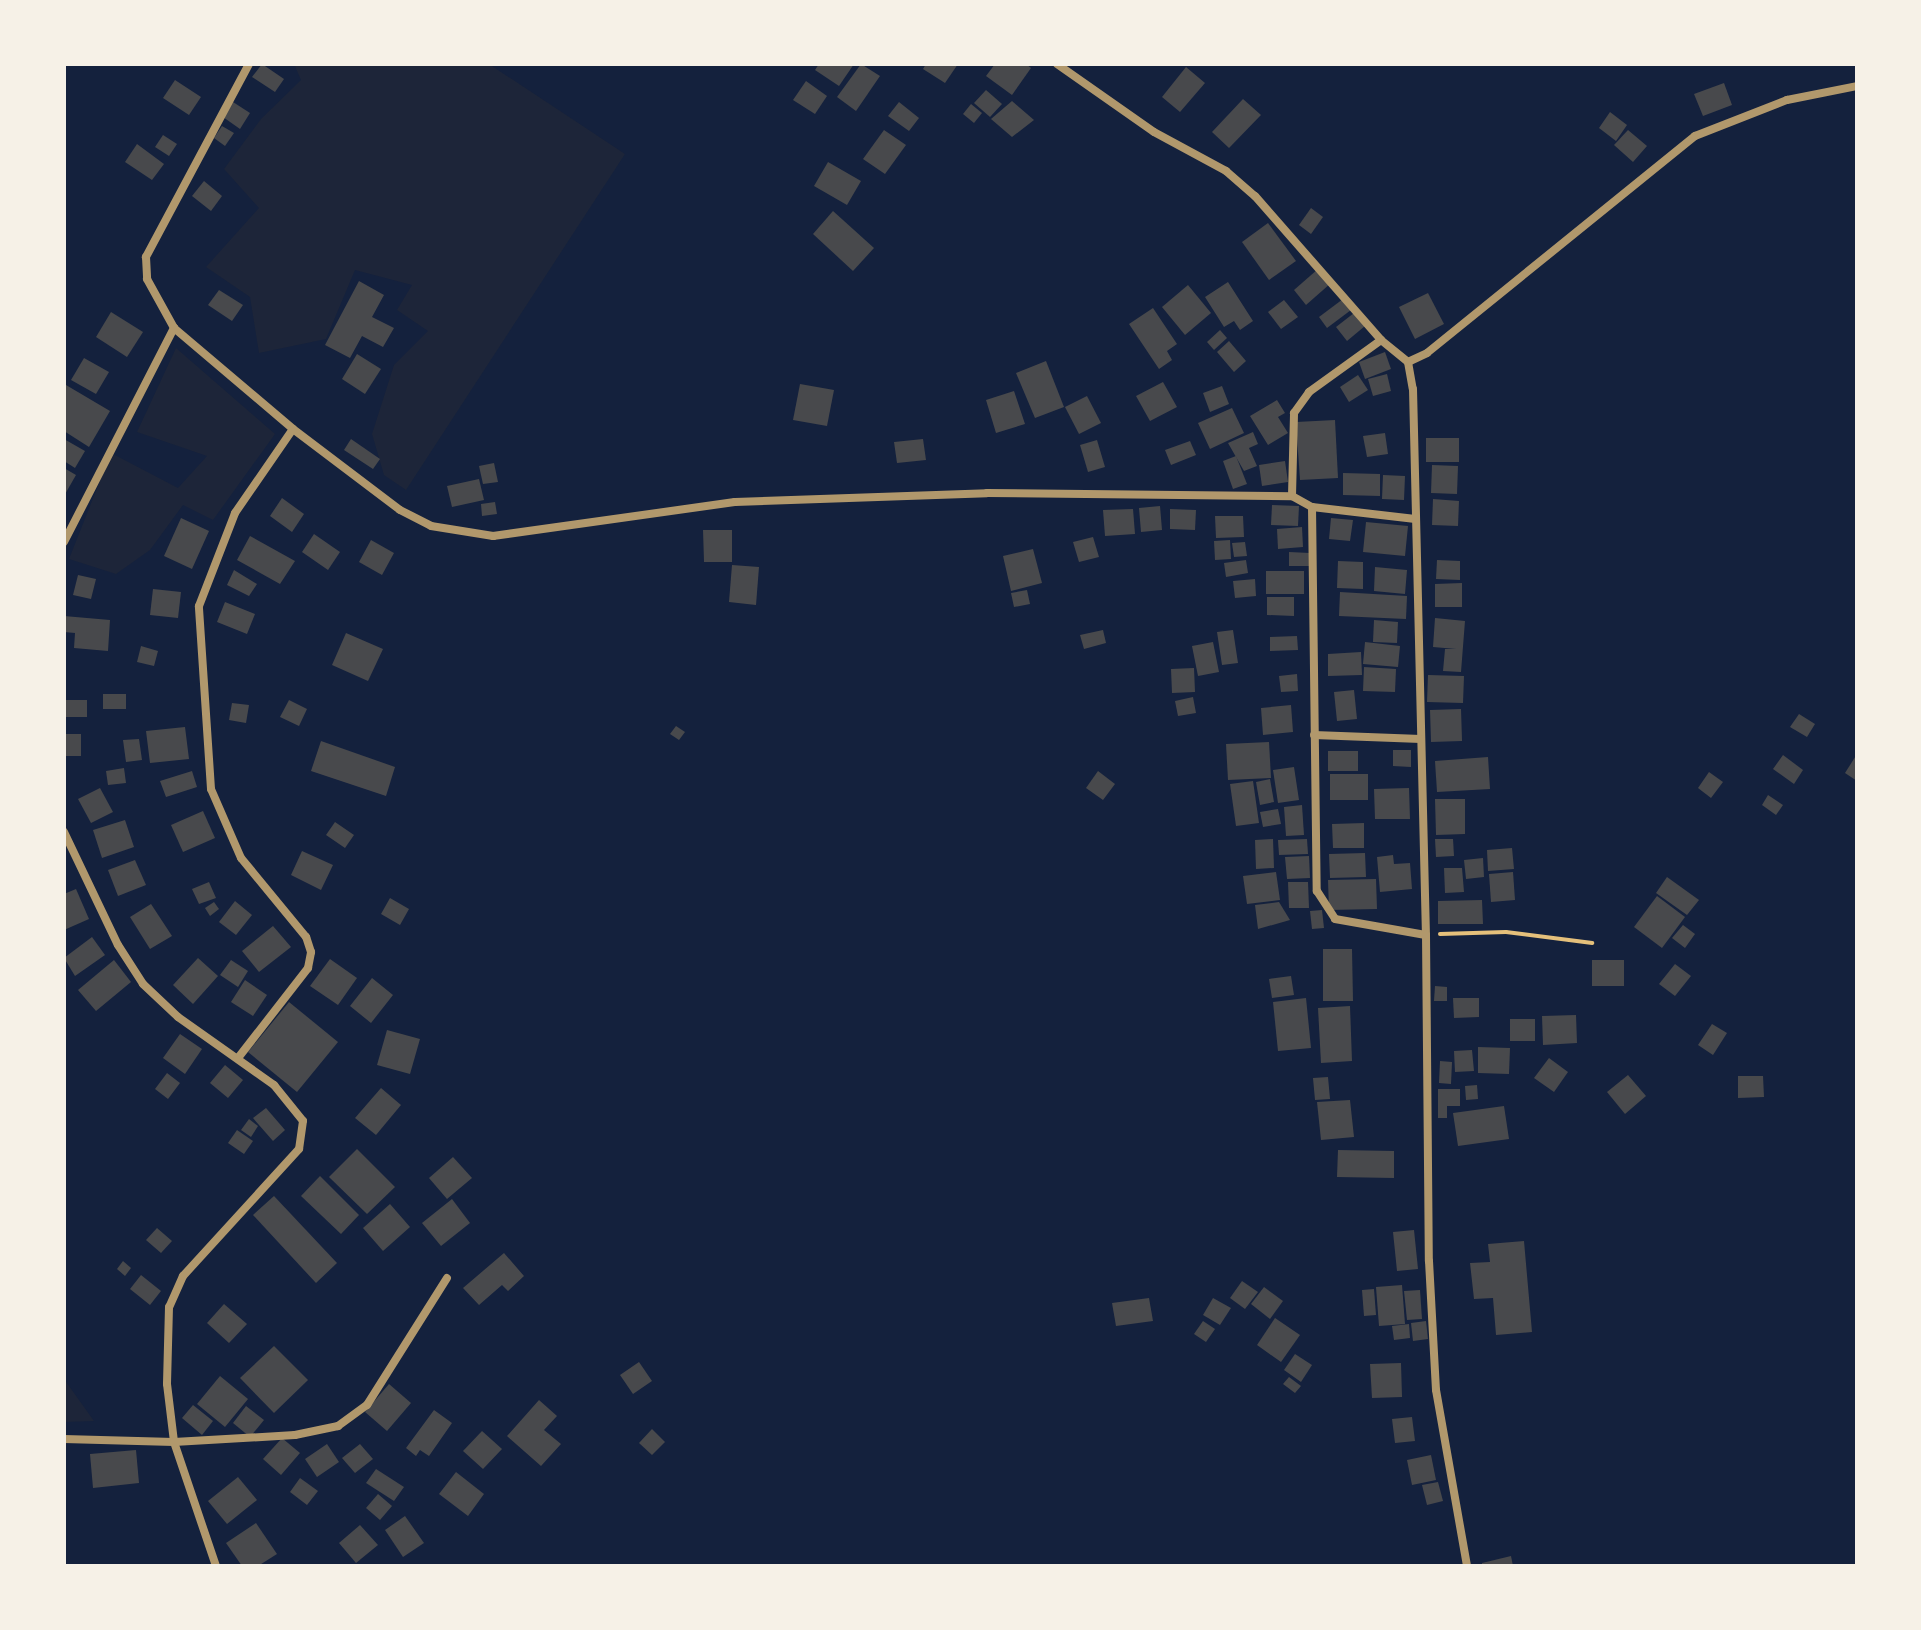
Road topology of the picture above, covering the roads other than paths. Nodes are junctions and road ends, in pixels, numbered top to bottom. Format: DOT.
graph roads {
  1 [pos="249,64"];
  2 [pos="1057,64"];
  3 [pos="1857,86"];
  4 [pos="174,328"];
  5 [pos="1381,340"];
  6 [pos="1408,362"];
  7 [pos="293,429"];
  8 [pos="1292,496"];
  9 [pos="1312,507"];
  10 [pos="1415,519"];
  11 [pos="64,542"];
  12 [pos="1314,735"];
  13 [pos="1421,739"];
  14 [pos="64,832"];
  15 [pos="1426,935"];
  16 [pos="238,1058"];
  17 [pos="447,1278"];
  18 [pos="64,1439"];
  19 [pos="174,1442"];
  20 [pos="216,1566"];
  21 [pos="1467,1566"];
  1 -- 4 [label="street"];
  2 -- 5 [label="street"];
  3 -- 6 [label="street"];
  4 -- 7 [label="street"];
  4 -- 11 [label="street"];
  5 -- 6 [label="street"];
  5 -- 8 [label="street"];
  6 -- 10 [label="street"];
  7 -- 8 [label="street"];
  7 -- 16 [label="street"];
  8 -- 9 [label="street"];
  9 -- 10 [label="street"];
  9 -- 12 [label="street"];
  10 -- 13 [label="street"];
  12 -- 13 [label="street"];
  12 -- 15 [label="street"];
  13 -- 15 [label="street"];
  14 -- 16 [label="street"];
  15 -- 21 [label="street"];
  16 -- 19 [label="street"];
  17 -- 19 [label="street"];
  18 -- 19 [label="street"];
  19 -- 20 [label="street"];
}
